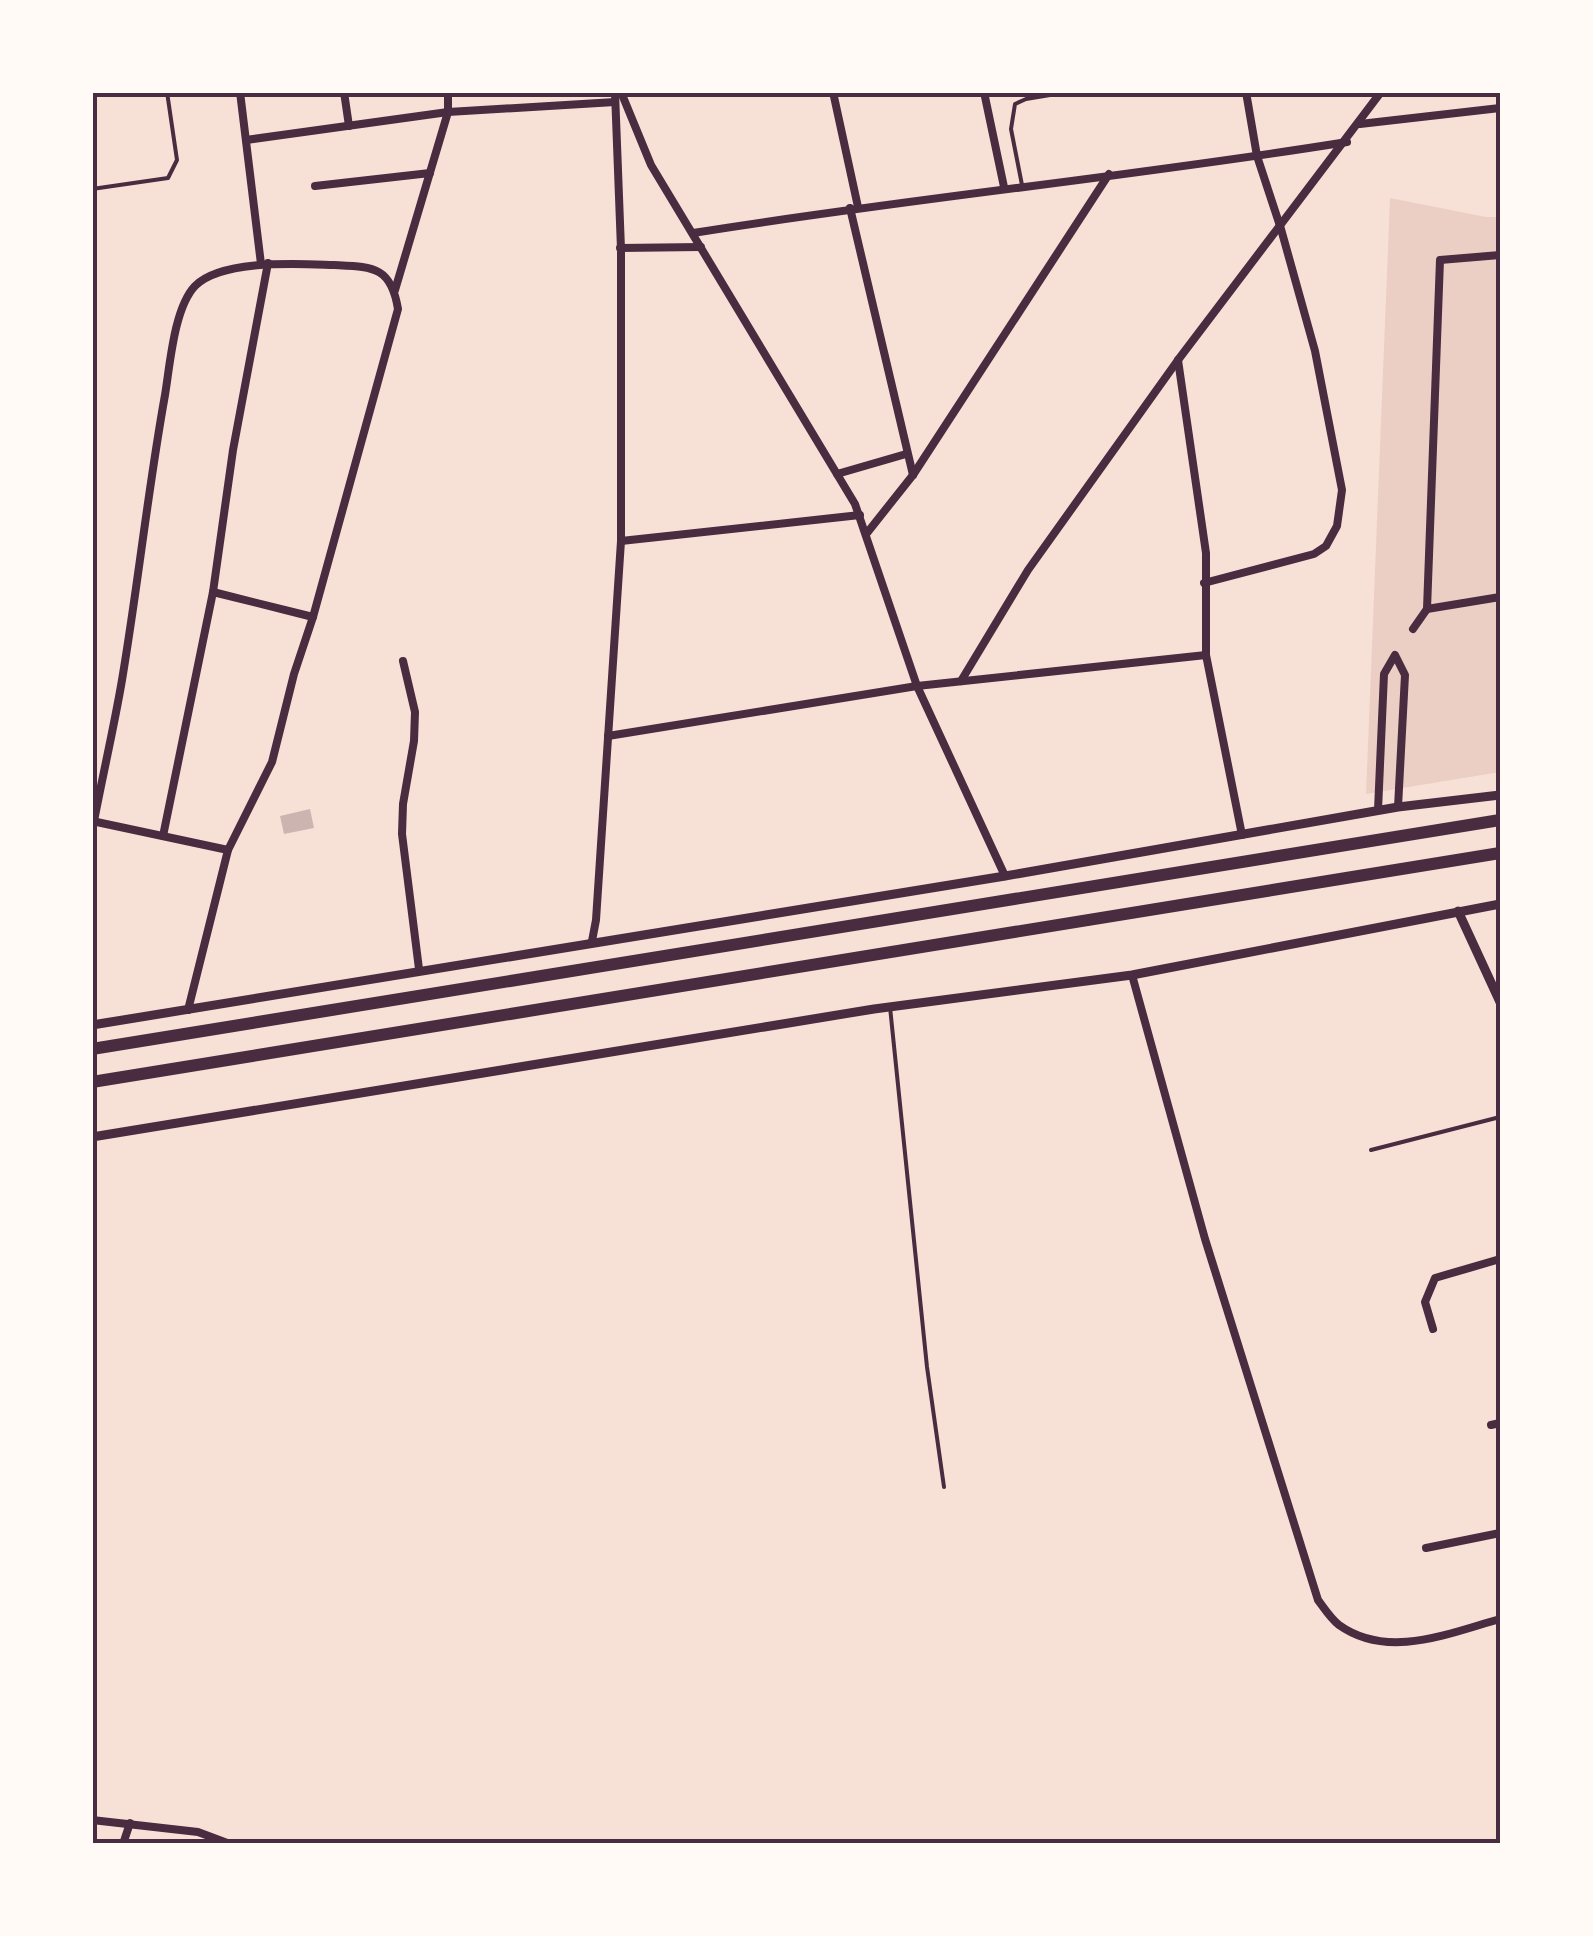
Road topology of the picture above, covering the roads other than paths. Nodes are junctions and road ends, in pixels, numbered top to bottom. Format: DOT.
graph roads {
  1 [pos="167,92"];
  2 [pos="240,92"];
  3 [pos="344,92"];
  4 [pos="448,92"];
  5 [pos="834,92"];
  6 [pos="984,92"];
  7 [pos="1068,92"];
  8 [pos="1246,92"];
  9 [pos="1381,92"];
  10 [pos="617,96"];
  11 [pos="1500,108"];
  12 [pos="448,112"];
  13 [pos="1360,124"];
  14 [pos="348,126"];
  15 [pos="246,140"];
  16 [pos="1347,142"];
  17 [pos="1256,156"];
  18 [pos="430,173"];
  19 [pos="1109,174"];
  20 [pos="1022,185"];
  21 [pos="315,186"];
  22 [pos="1004,188"];
  23 [pos="92,189"];
  24 [pos="854,208"];
  25 [pos="1281,228"];
  26 [pos="693,234"];
  27 [pos="701,247"];
  28 [pos="620,248"];
  29 [pos="1500,255"];
  30 [pos="264,263"];
  31 [pos="395,290"];
  32 [pos="1178,360"];
  33 [pos="906,454"];
  34 [pos="837,474"];
  35 [pos="913,475"];
  36 [pos="860,515"];
  37 [pos="867,533"];
  38 [pos="620,541"];
  39 [pos="1204,583"];
  40 [pos="212,592"];
  41 [pos="1500,597"];
  42 [pos="1427,609"];
  43 [pos="314,617"];
  44 [pos="1413,629"];
  45 [pos="1206,655"];
  46 [pos="402,661"];
  47 [pos="961,681"];
  48 [pos="917,686"];
  49 [pos="608,736"];
  50 [pos="1500,795"];
  51 [pos="1398,806"];
  52 [pos="1378,810"];
  53 [pos="1500,820"];
  54 [pos="93,821"];
  55 [pos="1242,835"];
  56 [pos="163,836"];
  57 [pos="228,850"];
  58 [pos="1500,853"];
  59 [pos="1005,876"];
  60 [pos="1500,904"];
  61 [pos="1458,911"];
  62 [pos="592,941"];
  63 [pos="419,969"];
  64 [pos="1132,975"];
  65 [pos="1500,1002"];
  66 [pos="890,1007"];
  67 [pos="188,1010"];
  68 [pos="92,1025"];
  69 [pos="92,1049"];
  70 [pos="92,1082"];
  71 [pos="1500,1117"];
  72 [pos="92,1137"];
  73 [pos="1371,1150"];
  74 [pos="1500,1259"];
  75 [pos="1433,1329"];
  76 [pos="944,1486"];
  77 [pos="1500,1533"];
  78 [pos="1426,1548"];
  79 [pos="1500,1619"];
  80 [pos="92,1820"];
  81 [pos="130,1823"];
  82 [pos="123,1844"];
  83 [pos="230,1844"];
  1 -- 23 [label="lane"];
  2 -- 15 [label="street"];
  3 -- 14 [label="street"];
  4 -- 12 [label="street"];
  5 -- 24 [label="street"];
  6 -- 22 [label="street"];
  7 -- 20 [label="lane"];
  8 -- 17 [label="street"];
  9 -- 13 [label="street"];
  10 -- 12 [label="street"];
  10 -- 26 [label="street"];
  10 -- 28 [label="street"];
  11 -- 13 [label="street"];
  12 -- 14 [label="street"];
  12 -- 18 [label="street"];
  13 -- 16 [label="street"];
  14 -- 15 [label="street"];
  15 -- 30 [label="street"];
  16 -- 17 [label="street"];
  16 -- 25 [label="street"];
  17 -- 19 [label="street"];
  17 -- 25 [label="street"];
  18 -- 21 [label="street"];
  18 -- 31 [label="street"];
  19 -- 20 [label="street"];
  19 -- 35 [label="street"];
  20 -- 22 [label="street"];
  22 -- 24 [label="street"];
  24 -- 26 [label="street"];
  24 -- 33 [label="street"];
  25 -- 32 [label="street"];
  25 -- 39 [label="street"];
  26 -- 27 [label="street"];
  27 -- 28 [label="street"];
  27 -- 34 [label="street"];
  28 -- 38 [label="street"];
  29 -- 42 [label="street"];
  30 -- 31 [label="street"];
  30 -- 40 [label="street"];
  30 -- 54 [label="street"];
  31 -- 43 [label="street"];
  32 -- 39 [label="street"];
  32 -- 47 [label="street"];
  33 -- 34 [label="street"];
  33 -- 35 [label="street"];
  34 -- 36 [label="street"];
  35 -- 37 [label="street"];
  36 -- 37 [label="street"];
  36 -- 38 [label="street"];
  37 -- 48 [label="street"];
  38 -- 49 [label="street"];
  39 -- 45 [label="street"];
  40 -- 43 [label="street"];
  40 -- 56 [label="street"];
  41 -- 42 [label="street"];
  42 -- 44 [label="street"];
  43 -- 57 [label="street"];
  45 -- 47 [label="street"];
  45 -- 55 [label="street"];
  46 -- 63 [label="street"];
  47 -- 48 [label="street"];
  48 -- 49 [label="street"];
  48 -- 59 [label="street"];
  49 -- 62 [label="street"];
  50 -- 51 [label="street"];
  51 -- 52 [label="street"];
  51 -- 52 [label="street"];
  52 -- 55 [label="street"];
  53 -- 69 [label="highway"];
  54 -- 56 [label="street"];
  55 -- 59 [label="street"];
  56 -- 57 [label="street"];
  57 -- 67 [label="street"];
  58 -- 70 [label="highway"];
  59 -- 62 [label="street"];
  60 -- 61 [label="street"];
  61 -- 64 [label="street"];
  61 -- 65 [label="street"];
  62 -- 63 [label="street"];
  63 -- 67 [label="street"];
  64 -- 66 [label="street"];
  64 -- 79 [label="street"];
  66 -- 72 [label="street"];
  66 -- 76 [label="lane"];
  67 -- 68 [label="street"];
  71 -- 73 [label="lane"];
  74 -- 75 [label="street"];
  77 -- 78 [label="street"];
  80 -- 81 [label="street"];
  81 -- 82 [label="street"];
  81 -- 83 [label="street"];
}
